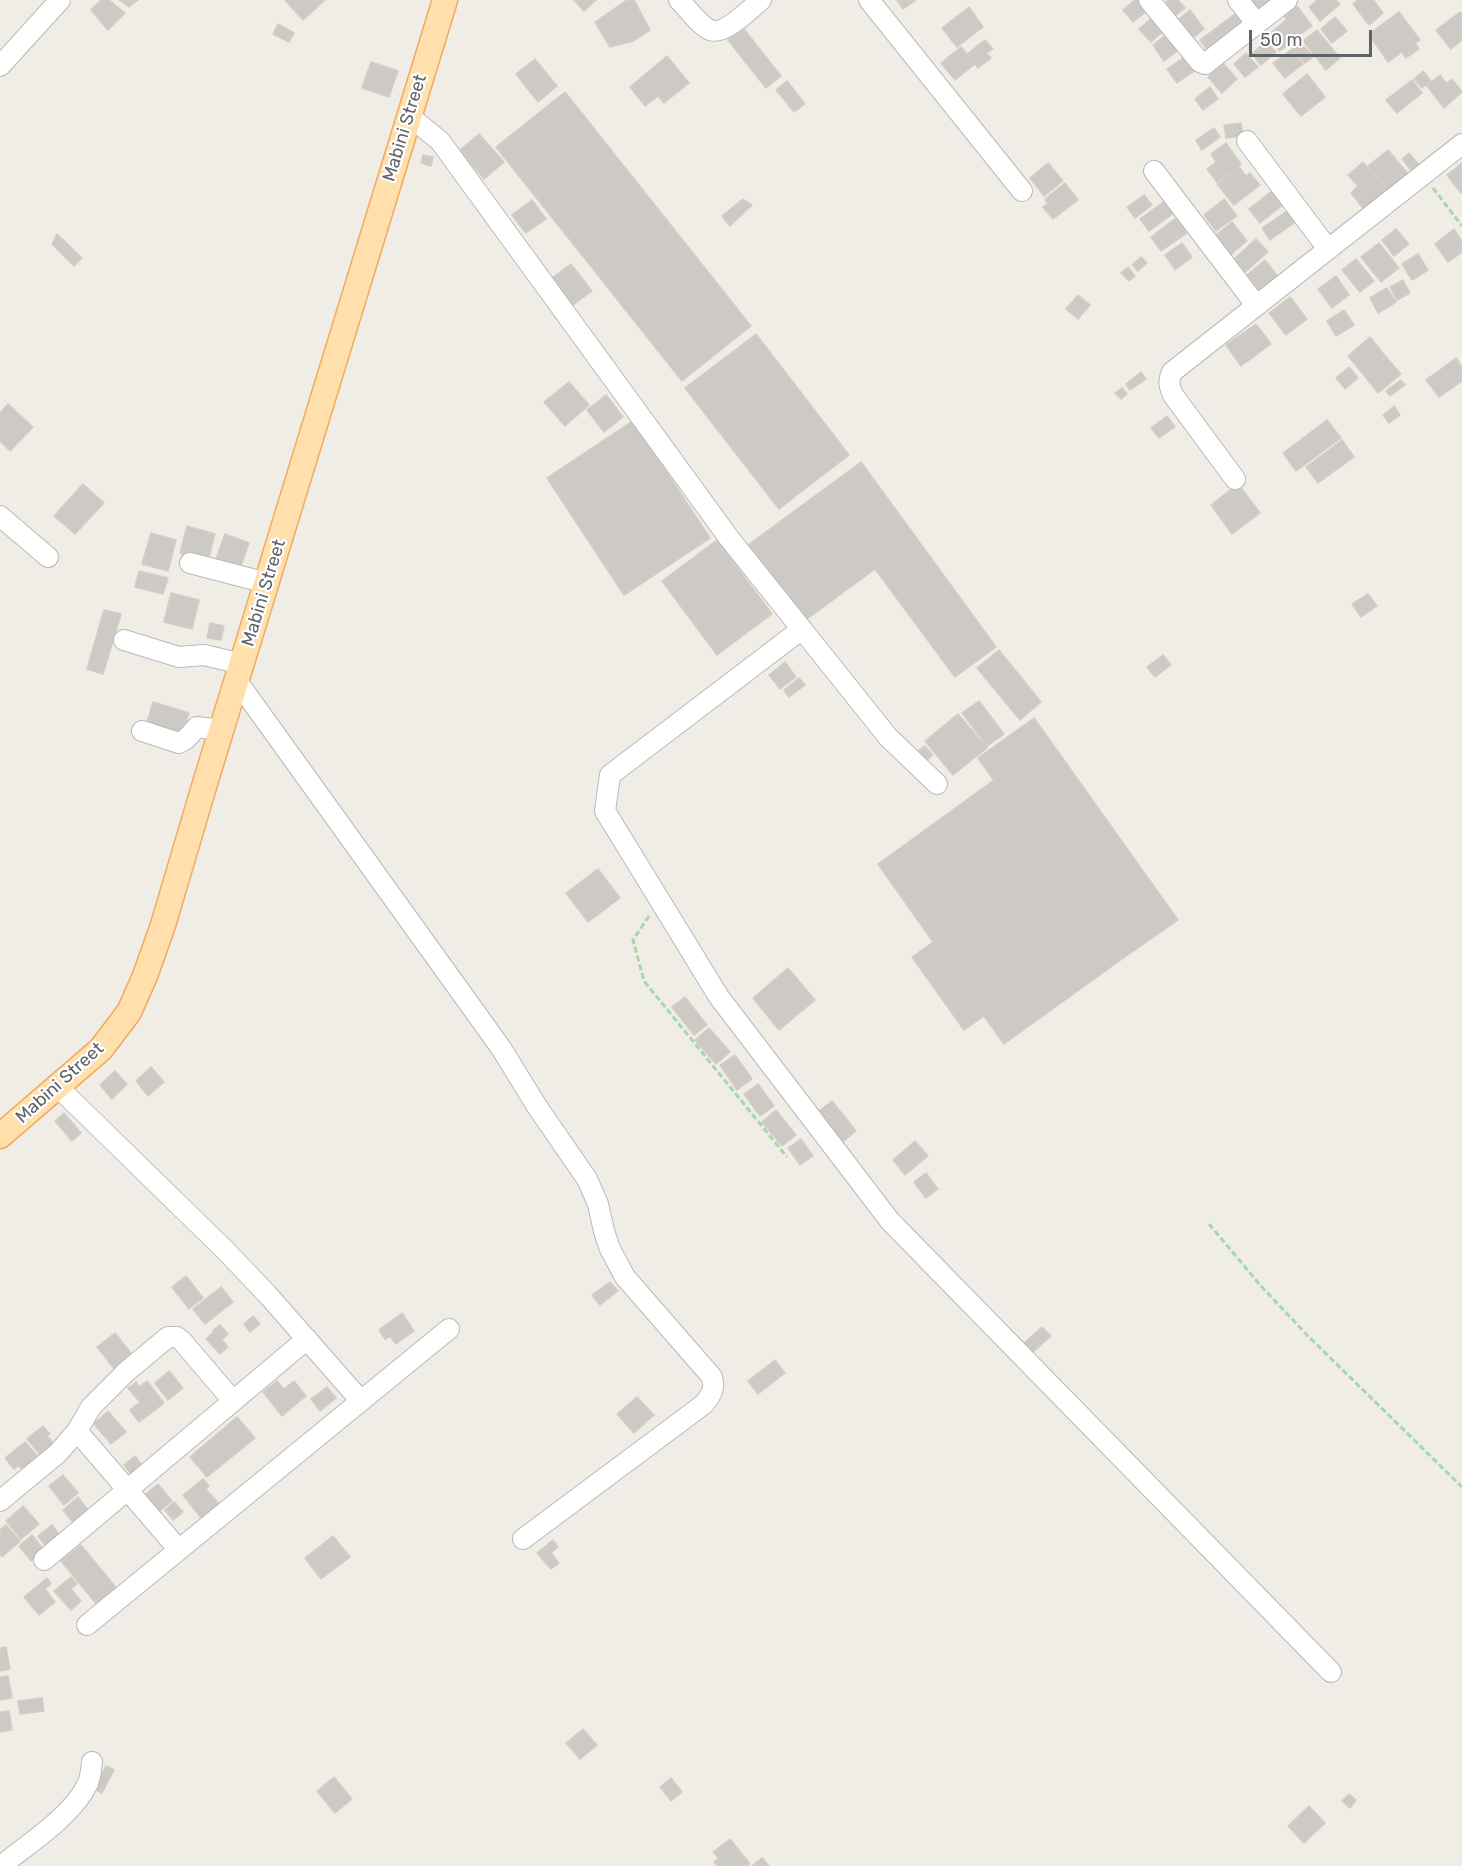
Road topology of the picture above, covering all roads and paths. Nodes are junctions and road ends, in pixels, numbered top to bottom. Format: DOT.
graph roads {
  1 [pos="445,0"];
  2 [pos="679,0"];
  3 [pos="761,0"];
  4 [pos="869,0"];
  5 [pos="1149,0"];
  6 [pos="1238,0"];
  7 [pos="1287,0"];
  8 [pos="52,3"];
  9 [pos="1257,24"];
  10 [pos="0,66"];
  11 [pos="408,116"];
  12 [pos="1247,141"];
  13 [pos="1462,144"];
  14 [pos="1154,171"];
  15 [pos="1423,174"];
  16 [pos="1022,191"];
  17 [pos="1462,226"];
  18 [pos="1328,249"];
  19 [pos="1256,305"];
  20 [pos="1235,479"];
  21 [pos="0,516"];
  22 [pos="48,557"];
  23 [pos="189,563"];
  24 [pos="267,583"];
  25 [pos="802,629"];
  26 [pos="124,640"];
  27 [pos="240,673"];
  28 [pos="221,730"];
  29 [pos="142,731"];
  30 [pos="938,784"];
  31 [pos="659,899"];
  32 [pos="58,1087"];
  33 [pos="0,1136"];
  34 [pos="787,1157"];
  35 [pos="1209,1224"];
  36 [pos="448,1329"];
  37 [pos="307,1339"];
  38 [pos="233,1401"];
  39 [pos="361,1401"];
  40 [pos="77,1431"];
  41 [pos="1462,1488"];
  42 [pos="128,1490"];
  43 [pos="0,1501"];
  44 [pos="523,1539"];
  45 [pos="179,1550"];
  46 [pos="44,1560"];
  47 [pos="87,1625"];
  48 [pos="1331,1672"];
  49 [pos="92,1762"];
  50 [pos="1,1866"];
  1 -- 11 [label="main road, Mabini Street"];
  2 -- 3 [label="street"];
  4 -- 16 [label="street"];
  5 -- 9 [label="street"];
  6 -- 9 [label="street"];
  7 -- 9 [label="street"];
  8 -- 10 [label="street"];
  11 -- 24 [label="main road, Mabini Street"];
  11 -- 25 [label="street"];
  12 -- 18 [label="street"];
  13 -- 15 [label="street"];
  14 -- 19 [label="street"];
  15 -- 17 [label="path"];
  15 -- 18 [label="street"];
  18 -- 19 [label="street"];
  19 -- 20 [label="street"];
  21 -- 22 [label="street"];
  23 -- 24 [label="street"];
  24 -- 27 [label="main road, Mabini Street"];
  25 -- 30 [label="street"];
  25 -- 31 [label="street"];
  26 -- 27 [label="street"];
  27 -- 28 [label="main road, Mabini Street"];
  27 -- 44 [label="street"];
  28 -- 29 [label="street"];
  28 -- 32 [label="main road, Mabini Street"];
  31 -- 34 [label="path"];
  31 -- 48 [label="street"];
  32 -- 33 [label="main road, Mabini Street"];
  32 -- 37 [label="street"];
  35 -- 41 [label="path"];
  36 -- 39 [label="street"];
  37 -- 38 [label="street"];
  37 -- 39 [label="street"];
  38 -- 40 [label="street"];
  38 -- 42 [label="street"];
  39 -- 45 [label="street"];
  40 -- 42 [label="street"];
  40 -- 43 [label="street"];
  42 -- 45 [label="street"];
  42 -- 46 [label="street"];
  45 -- 47 [label="street"];
  49 -- 50 [label="street"];
}
